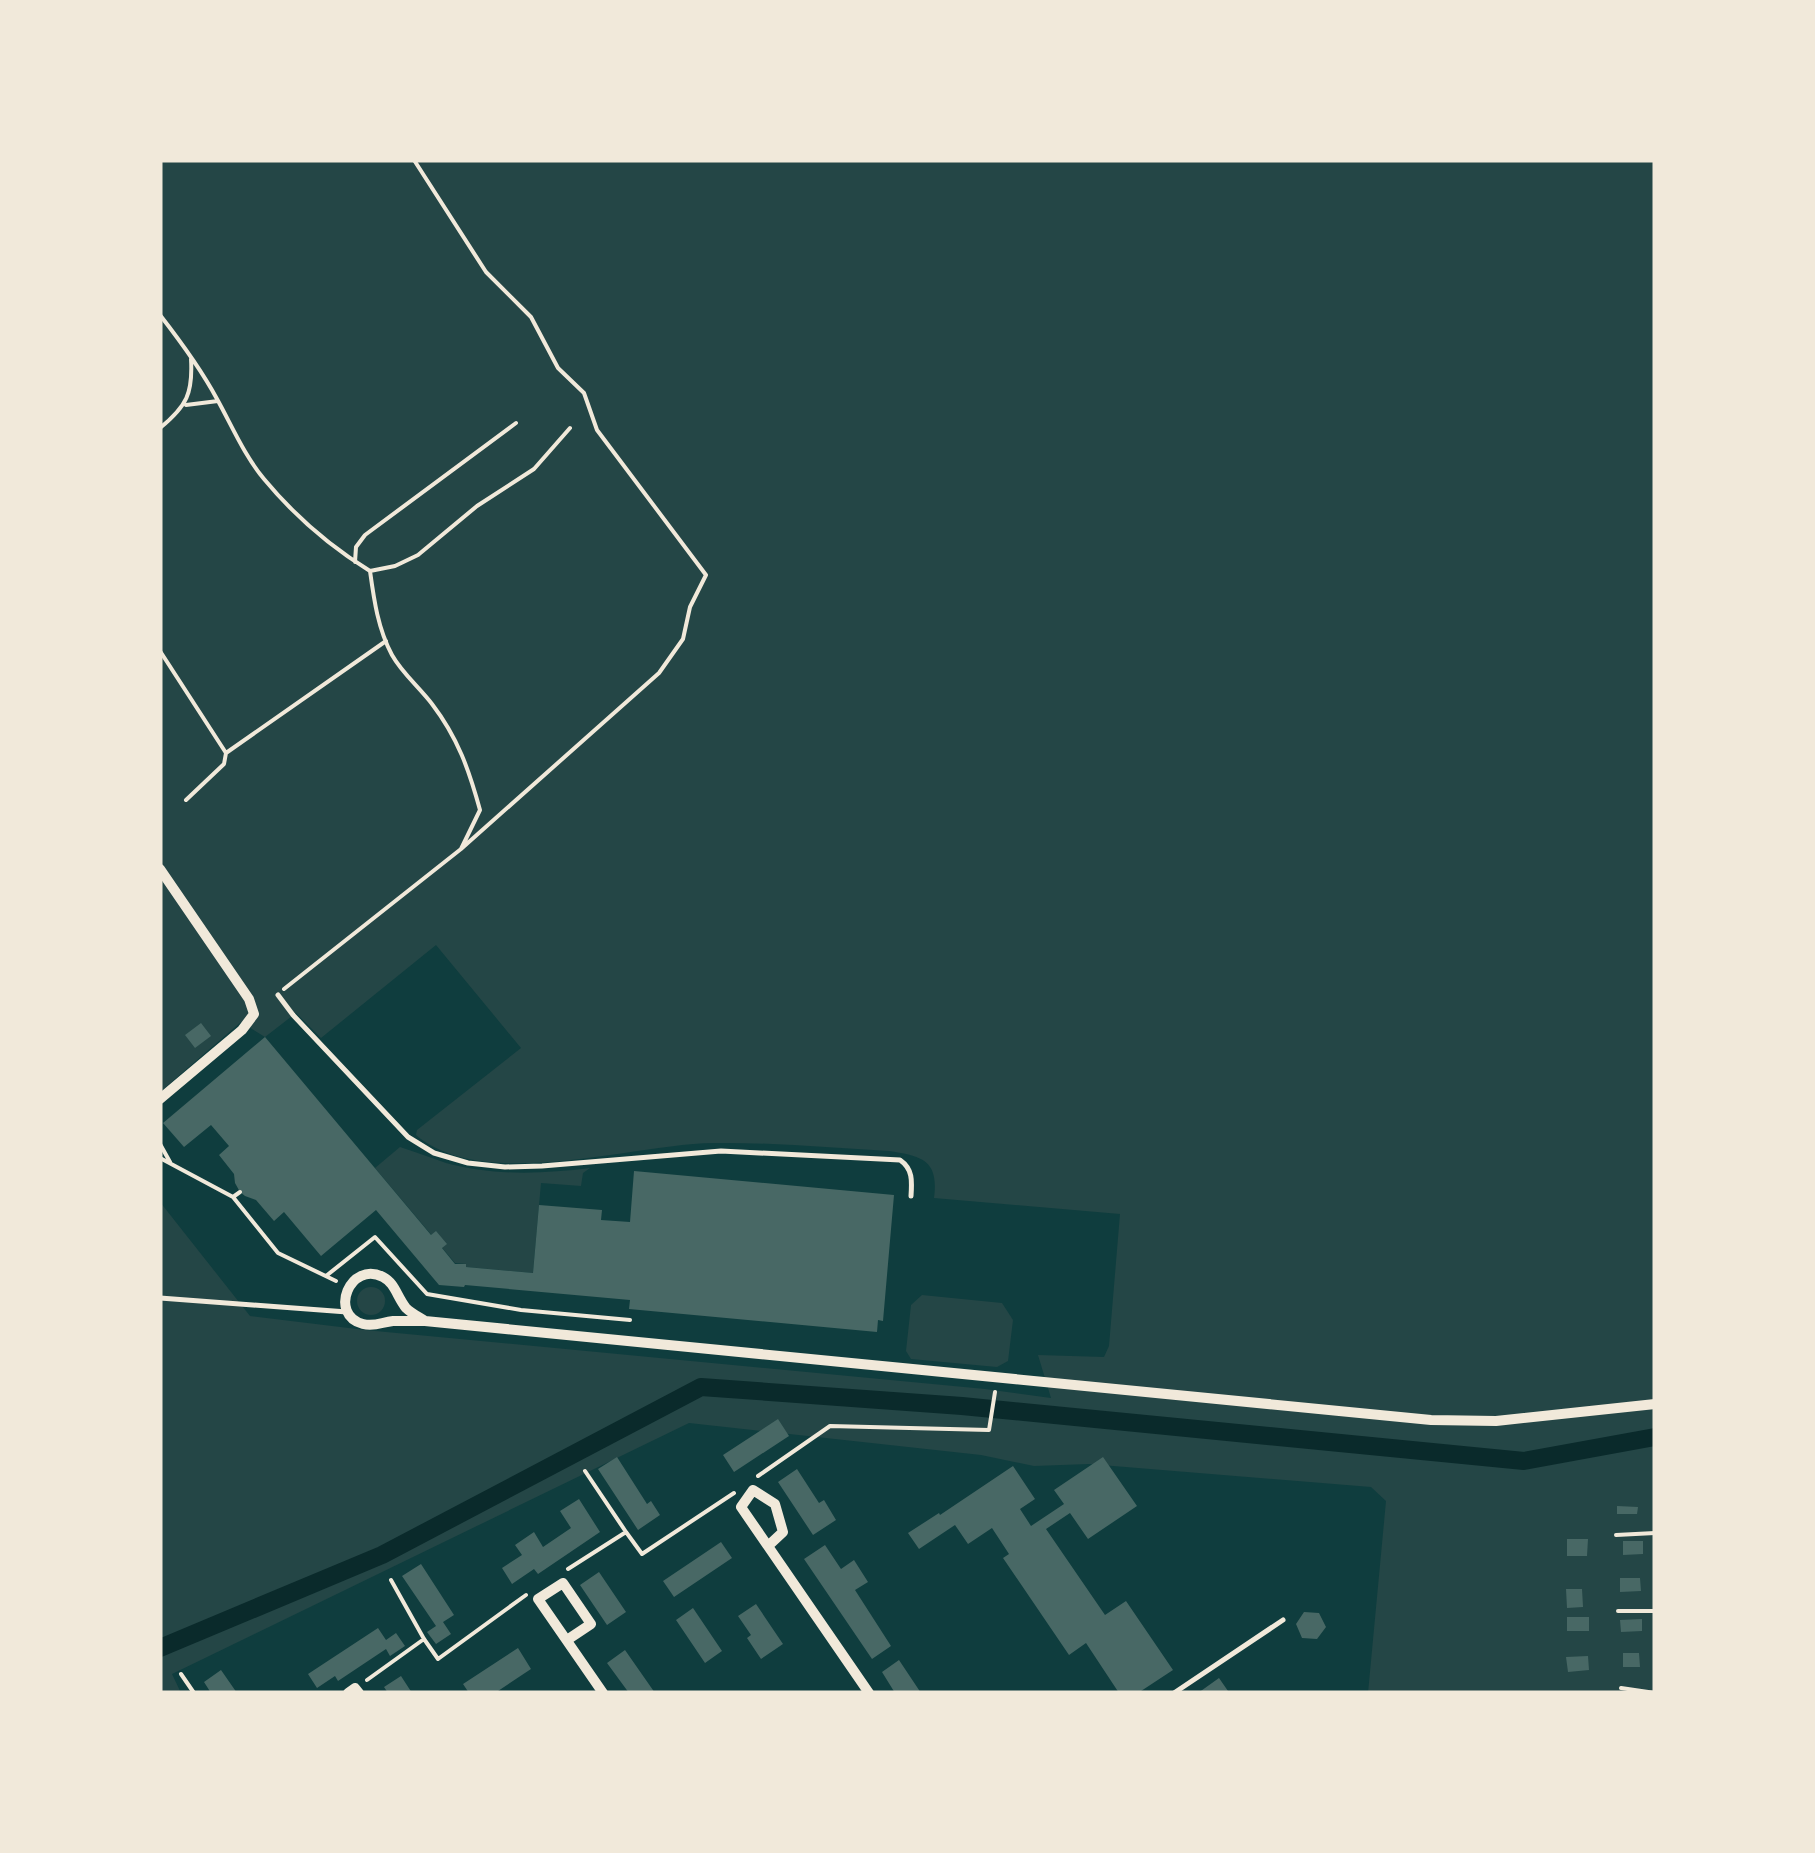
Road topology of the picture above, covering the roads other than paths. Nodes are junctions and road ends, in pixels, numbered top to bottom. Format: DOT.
graph roads {
  1 [pos="160,870"];
  2 [pos="278,995"];
  3 [pos="160,1099"];
  4 [pos="911,1196"];
  5 [pos="160,1298"];
  6 [pos="347,1312"];
  7 [pos="425,1321"];
  8 [pos="1655,1404"];
  9 [pos="768,1546"];
  10 [pos="1283,1620"];
  11 [pos="567,1640"];
  12 [pos="603,1693"];
  13 [pos="869,1693"];
  14 [pos="1174,1693"];
  1 -- 3 [label="street"];
  2 -- 4 [label="lane"];
  5 -- 6 [label="lane"];
  6 -- 7 [label="street"];
  6 -- 7 [label="street"];
  7 -- 8 [label="street"];
  9 -- 9 [label="street"];
  9 -- 13 [label="street"];
  10 -- 14 [label="lane"];
  11 -- 11 [label="street"];
  11 -- 12 [label="street"];
}
